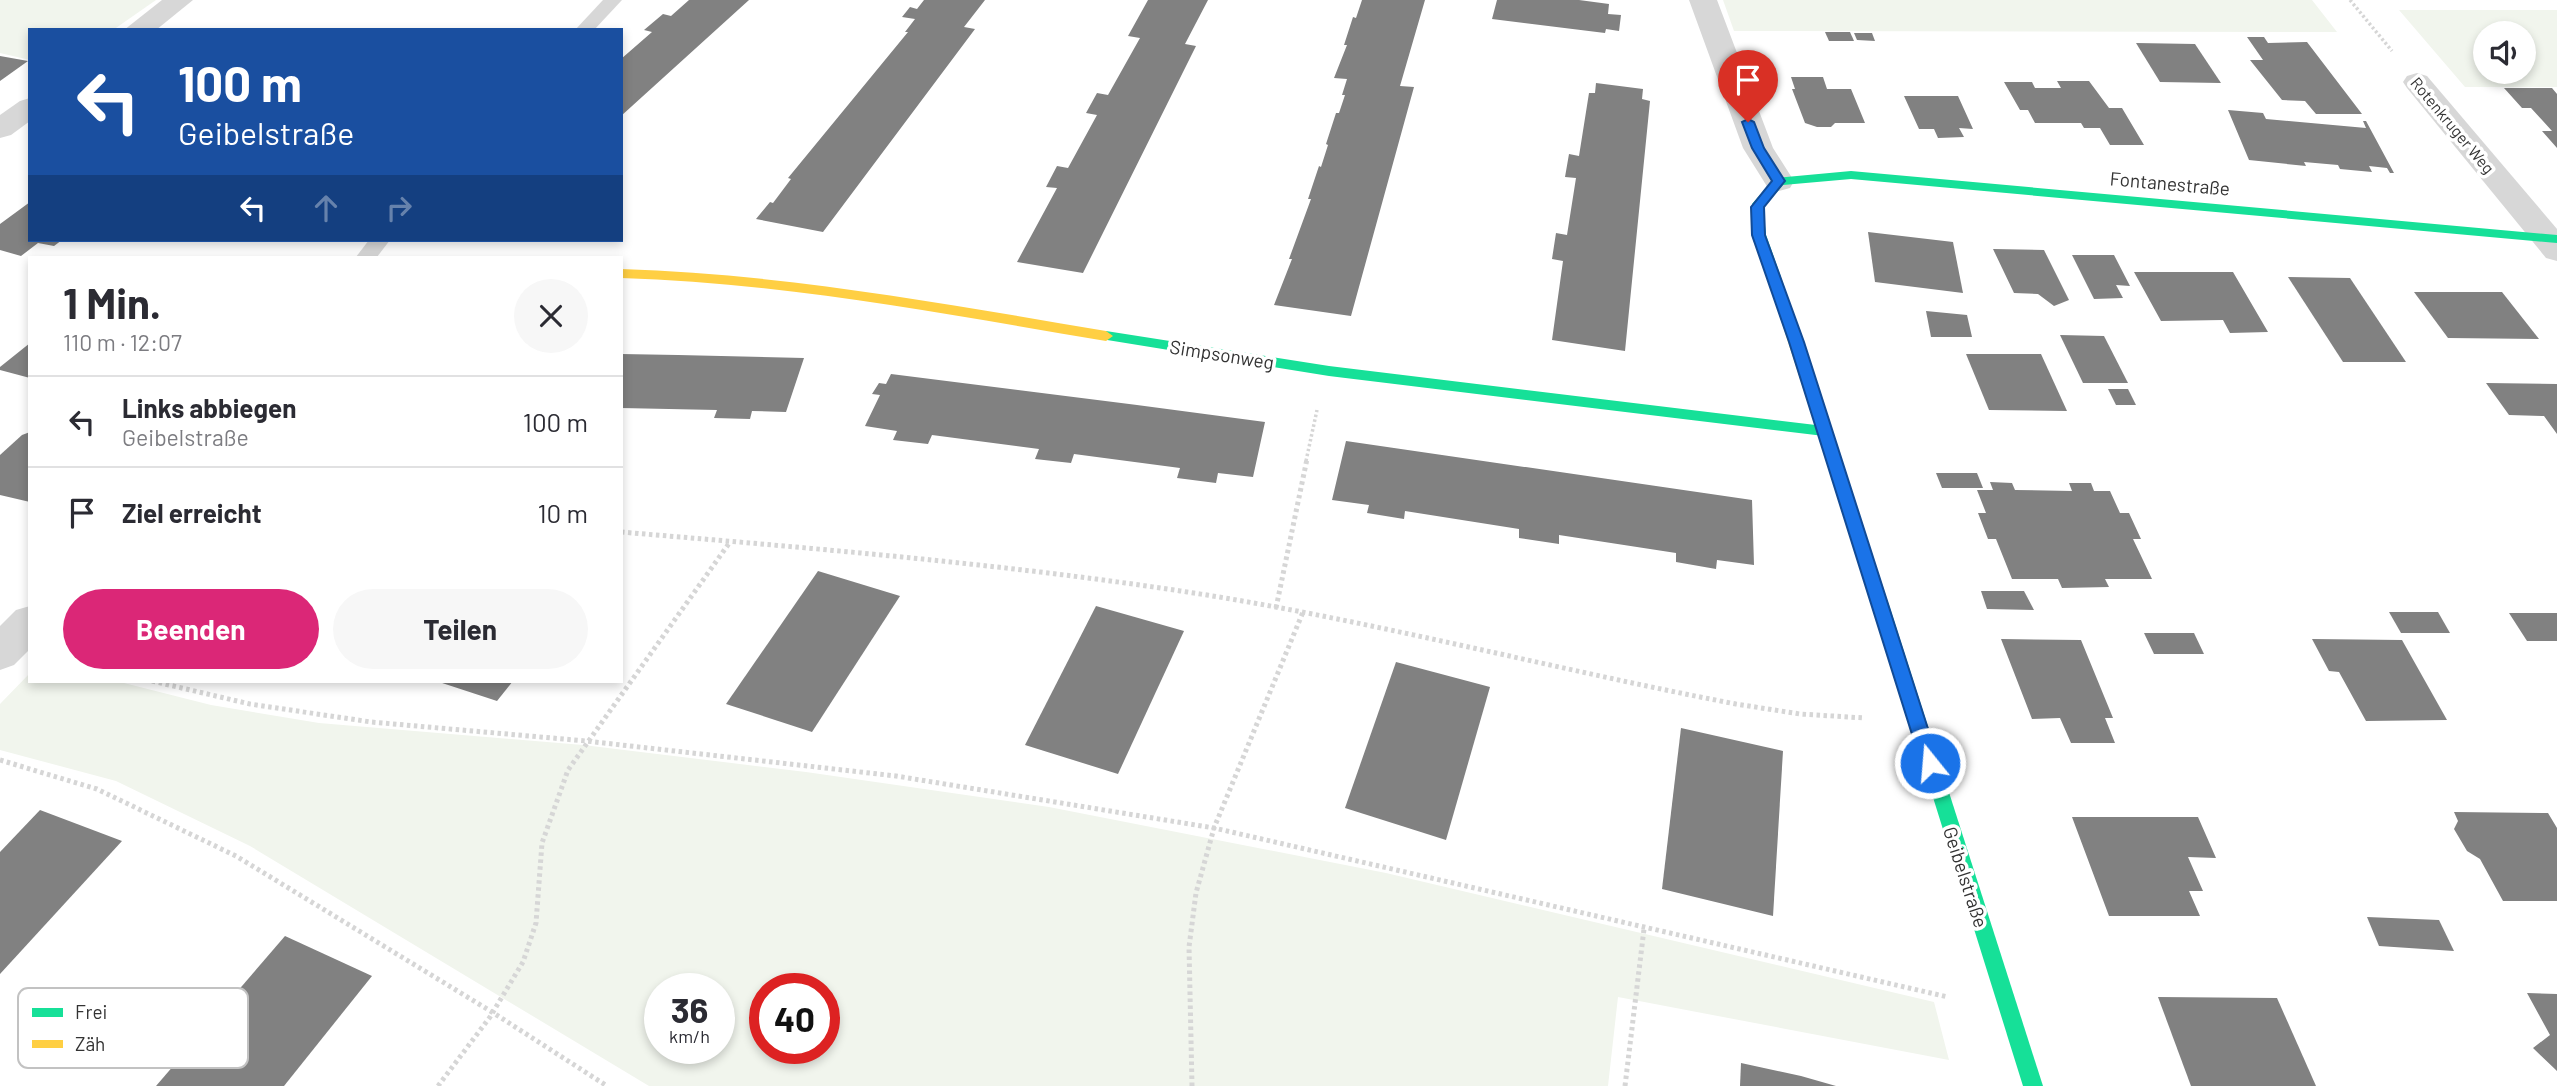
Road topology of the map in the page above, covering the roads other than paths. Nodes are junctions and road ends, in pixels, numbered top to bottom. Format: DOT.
graph roads {
  1 [pos="179,0"];
  2 [pos="613,0"];
  3 [pos="1703,0"];
  4 [pos="141,28"];
  5 [pos="586,28"];
  6 [pos="2417,82"];
  7 [pos="28,108"];
  8 [pos="0,129"];
  9 [pos="1779,181"];
  10 [pos="378,242"];
  11 [pos="2554,242"];
  12 [pos="367,256"];
  13 [pos="623,273"];
  14 [pos="1824,431"];
  15 [pos="28,624"];
  16 [pos="0,653"];
  17 [pos="2033,1086"];
  1 -- 4 [label="street"];
  2 -- 5 [label="lane"];
  3 -- 9 [label="street"];
  6 -- 11 [label="street, Rotenkruger Weg"];
  7 -- 8 [label="street"];
  9 -- 11 [label="street, Fontanestraße"];
  9 -- 14 [label="street, Geibelstraße"];
  10 -- 12 [label="lane"];
  13 -- 14 [label="street, Simpsonweg"];
  14 -- 17 [label="street, Geibelstraße"];
  15 -- 16 [label="street"];
}
